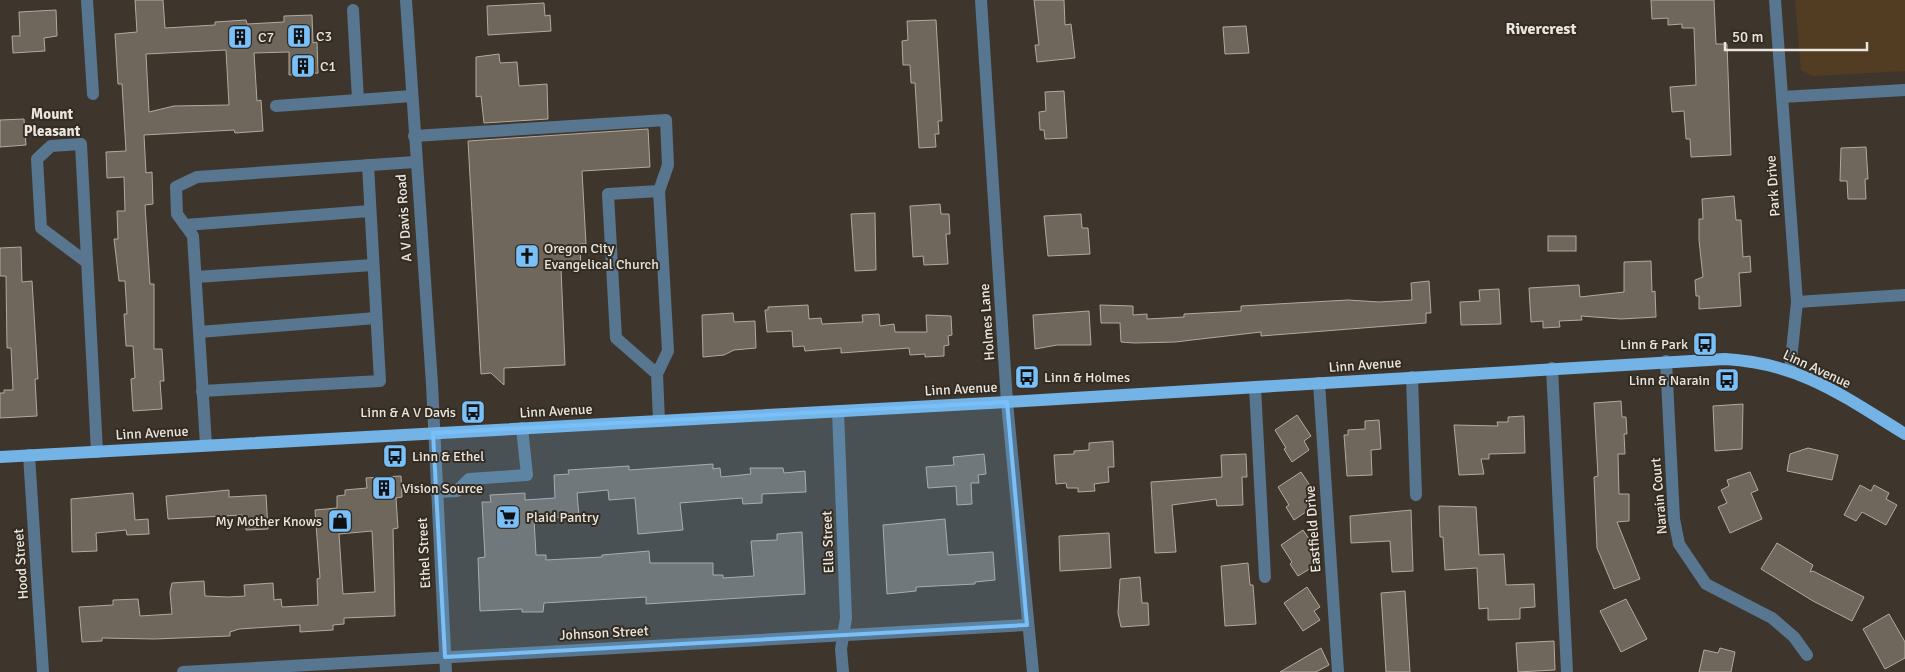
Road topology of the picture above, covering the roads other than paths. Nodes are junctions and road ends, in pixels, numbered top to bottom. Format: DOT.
graph roads {
  1 [pos="88,0"];
  2 [pos="406,0"];
  3 [pos="981,0"];
  4 [pos="1775,0"];
  5 [pos="353,10"];
  6 [pos="1905,90"];
  7 [pos="93,94"];
  8 [pos="412,96"];
  9 [pos="1782,97"];
  10 [pos="358,100"];
  11 [pos="276,106"];
  12 [pos="414,136"];
  13 [pos="415,162"];
  14 [pos="368,165"];
  15 [pos="659,191"];
  16 [pos="370,211"];
  17 [pos="185,225"];
  18 [pos="85,261"];
  19 [pos="373,265"];
  20 [pos="196,277"];
  21 [pos="1905,295"];
  22 [pos="1797,302"];
  23 [pos="376,318"];
  24 [pos="199,332"];
  25 [pos="1666,361"];
  26 [pos="1552,368"];
  27 [pos="1790,370"];
  28 [pos="657,374"];
  29 [pos="1412,378"];
  30 [pos="1319,383"];
  31 [pos="1255,387"];
  32 [pos="202,391"];
  33 [pos="1007,402"];
  34 [pos="838,411"];
  35 [pos="659,421"];
  36 [pos="522,428"];
  37 [pos="434,433"];
  38 [pos="1905,434"];
  39 [pos="206,445"];
  40 [pos="97,452"];
  41 [pos="29,455"];
  42 [pos="0,457"];
  43 [pos="436,492"];
  44 [pos="1416,495"];
  45 [pos="1265,577"];
  46 [pos="1027,625"];
  47 [pos="843,636"];
  48 [pos="1807,655"];
  49 [pos="445,657"];
  50 [pos="43,672"];
  51 [pos="183,672"];
  52 [pos="446,672"];
  53 [pos="843,672"];
  54 [pos="1032,672"];
  55 [pos="1338,672"];
  56 [pos="1567,672"];
  1 -- 7 [label="street"];
  2 -- 8 [label="street, A V Davis Road"];
  3 -- 33 [label="street, Holmes Lane"];
  4 -- 9 [label="street, Park Drive"];
  5 -- 10 [label="street"];
  6 -- 9 [label="street"];
  8 -- 10 [label="street"];
  8 -- 12 [label="street, A V Davis Road"];
  9 -- 22 [label="street, Park Drive"];
  10 -- 11 [label="street"];
  12 -- 13 [label="street, A V Davis Road"];
  12 -- 15 [label="street"];
  13 -- 14 [label="street"];
  13 -- 37 [label="street, A V Davis Road"];
  14 -- 16 [label="street"];
  14 -- 17 [label="street"];
  15 -- 28 [label="street"];
  15 -- 28 [label="street"];
  16 -- 17 [label="street"];
  16 -- 19 [label="street"];
  17 -- 20 [label="street"];
  18 -- 18 [label="street"];
  18 -- 40 [label="street"];
  19 -- 20 [label="street"];
  19 -- 23 [label="street"];
  20 -- 24 [label="street"];
  21 -- 22 [label="street"];
  22 -- 27 [label="street, Park Drive"];
  23 -- 24 [label="street"];
  23 -- 32 [label="street"];
  24 -- 32 [label="street"];
  25 -- 26 [label="main road, Linn Avenue"];
  25 -- 27 [label="main road, Linn Avenue"];
  25 -- 48 [label="street, Narain Court"];
  26 -- 29 [label="main road, Linn Avenue"];
  26 -- 56 [label="street"];
  27 -- 38 [label="main road, Linn Avenue"];
  28 -- 35 [label="street"];
  29 -- 30 [label="main road, Linn Avenue"];
  29 -- 44 [label="street"];
  30 -- 31 [label="main road, Linn Avenue"];
  30 -- 55 [label="street, Eastfield Drive"];
  31 -- 33 [label="main road, Linn Avenue"];
  31 -- 45 [label="street"];
  32 -- 39 [label="street"];
  33 -- 34 [label="main road, Linn Avenue"];
  33 -- 46 [label="street, Holmes Lane"];
  34 -- 35 [label="main road, Linn Avenue"];
  34 -- 47 [label="street, Ella Street"];
  35 -- 36 [label="main road, Linn Avenue"];
  36 -- 37 [label="main road, Linn Avenue"];
  36 -- 43 [label="street"];
  37 -- 39 [label="main road, Linn Avenue"];
  37 -- 43 [label="street, Ethel Street"];
  39 -- 40 [label="main road, Linn Avenue"];
  40 -- 41 [label="main road, Linn Avenue"];
  41 -- 42 [label="main road, Linn Avenue"];
  41 -- 50 [label="street, Hood Street"];
  43 -- 49 [label="street, Ethel Street"];
  46 -- 47 [label="street, Johnson Street"];
  46 -- 54 [label="street, Holmes Lane"];
  47 -- 49 [label="street, Johnson Street"];
  47 -- 53 [label="street, Ella Street"];
  49 -- 51 [label="street, Johnson Street"];
  49 -- 52 [label="street, Ethel Street"];
}
